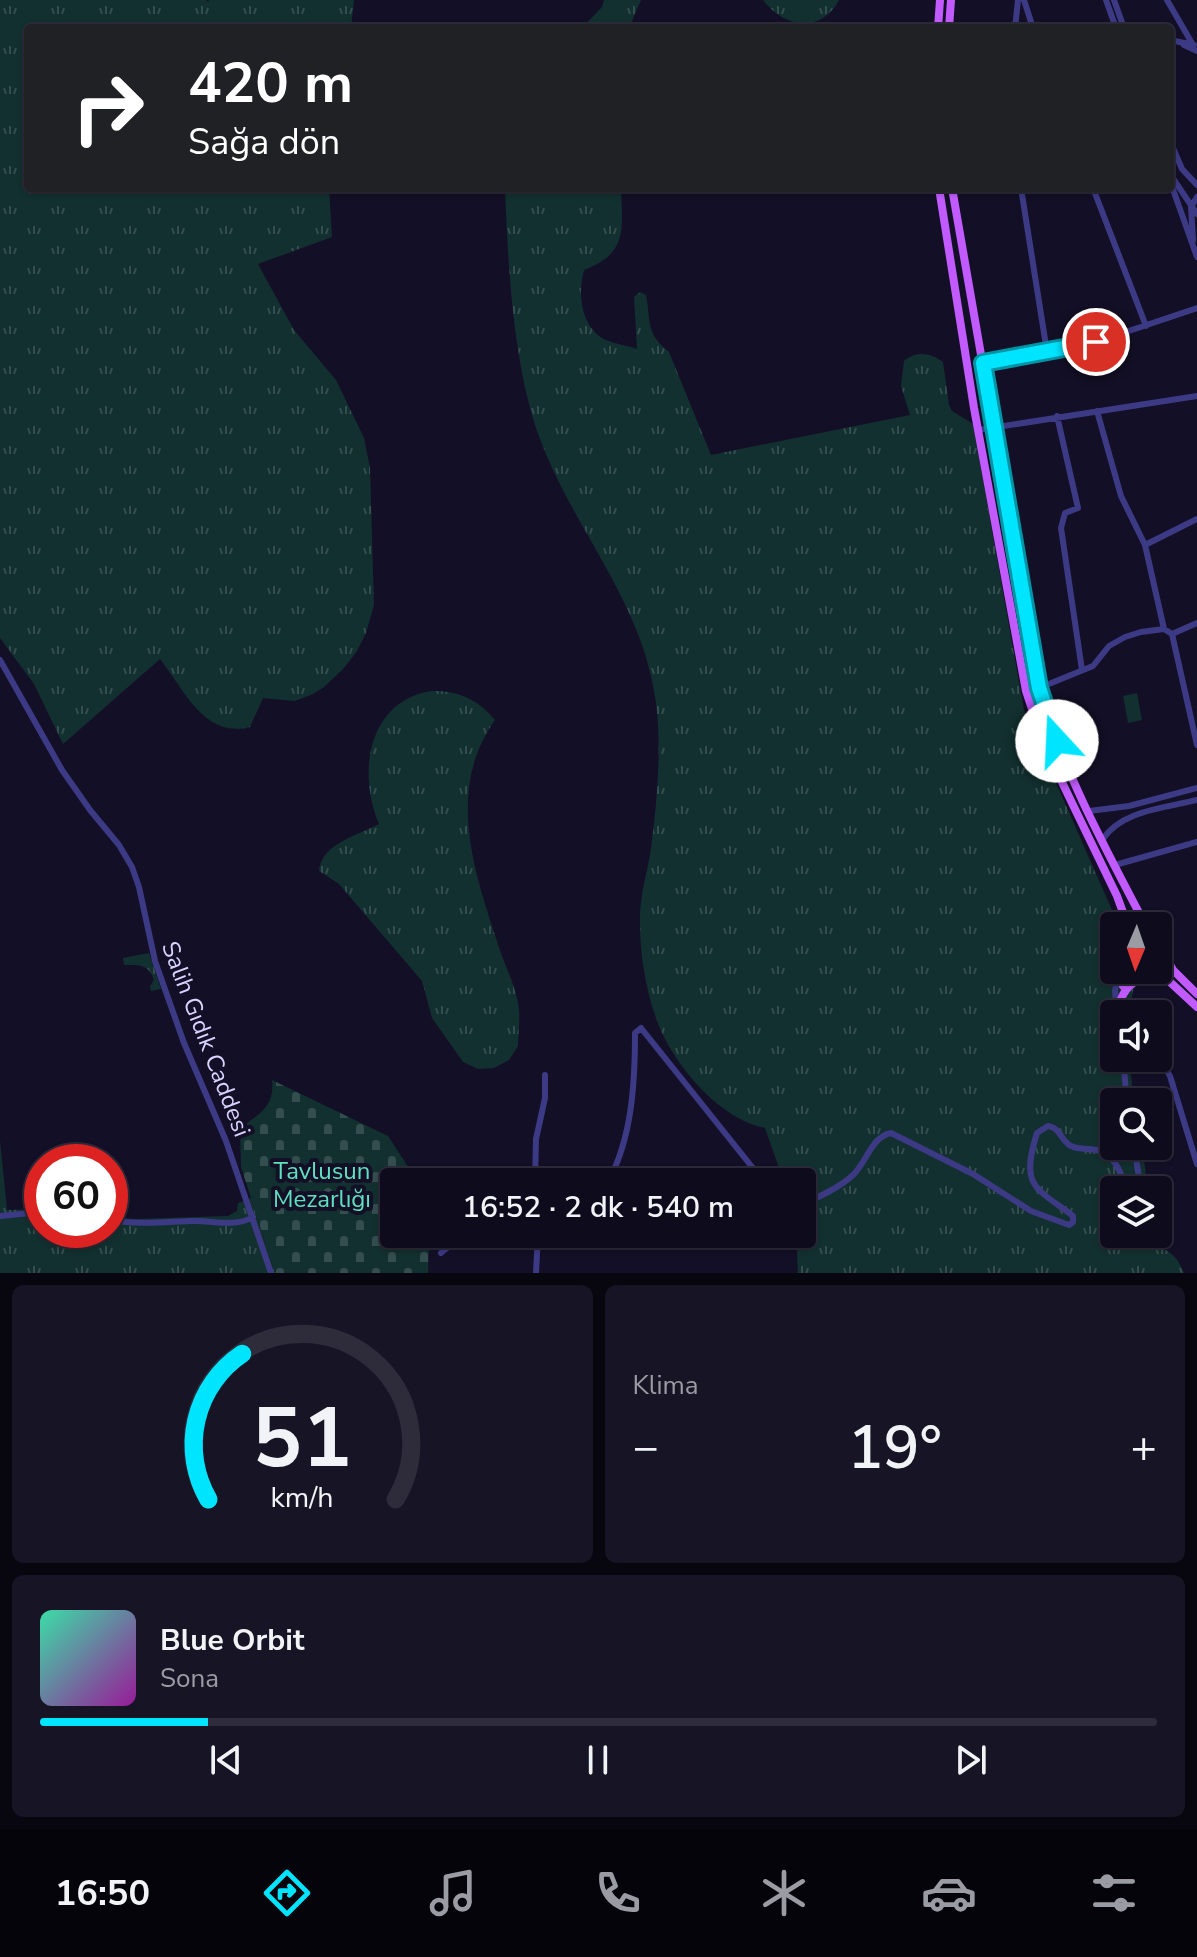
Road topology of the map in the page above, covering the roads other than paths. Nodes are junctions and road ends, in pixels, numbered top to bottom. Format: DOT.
graph roads {
  1 [pos="940,0"];
  2 [pos="951,0"];
  3 [pos="1021,0"];
  4 [pos="1106,0"];
  5 [pos="1114,0"];
  6 [pos="1167,0"];
  7 [pos="938,24"];
  8 [pos="949,24"];
  9 [pos="1016,24"];
  10 [pos="1031,24"];
  11 [pos="1115,24"];
  12 [pos="1123,24"];
  13 [pos="1174,41"];
  14 [pos="1196,47"];
  15 [pos="1174,150"];
  16 [pos="1174,180"];
  17 [pos="1197,185"];
  18 [pos="940,192"];
  19 [pos="953,192"];
  20 [pos="1022,192"];
  21 [pos="1095,192"];
  22 [pos="1174,192"];
  23 [pos="1197,197"];
  24 [pos="1191,207"];
  25 [pos="1197,214"];
  26 [pos="1193,246"];
  27 [pos="1197,257"];
  28 [pos="1197,308"];
  29 [pos="1146,326"];
  30 [pos="1047,352"];
  31 [pos="983,363"];
  32 [pos="1197,396"];
  33 [pos="1097,411"];
  34 [pos="1057,416"];
  35 [pos="995,427"];
  36 [pos="978,430"];
  37 [pos="1197,519"];
  38 [pos="1145,545"];
  39 [pos="1197,623"];
  40 [pos="1164,629"];
  41 [pos="1172,634"];
  42 [pos="0,660"];
  43 [pos="1082,670"];
  44 [pos="1039,688"];
  45 [pos="1197,745"];
  46 [pos="1197,788"];
  47 [pos="1197,800"];
  48 [pos="1089,811"];
  49 [pos="1102,840"];
  50 [pos="1197,842"];
  51 [pos="1115,865"];
  52 [pos="1123,912"];
  53 [pos="1139,912"];
  54 [pos="1172,968"];
  55 [pos="1172,982"];
  56 [pos="1123,984"];
  57 [pos="1130,984"];
  58 [pos="1197,994"];
  59 [pos="1121,999"];
  60 [pos="1197,1007"];
  61 [pos="1168,1072"];
  62 [pos="545,1075"];
  63 [pos="1197,1164"];
  64 [pos="535,1168"];
  65 [pos="614,1168"];
  66 [pos="753,1168"];
  67 [pos="1121,1176"];
  68 [pos="816,1197"];
  69 [pos="24,1214"];
  70 [pos="0,1216"];
  71 [pos="253,1217"];
  72 [pos="128,1222"];
  73 [pos="448,1248"];
  74 [pos="537,1248"];
  75 [pos="441,1253"];
  76 [pos="271,1273"];
  77 [pos="536,1273"];
  1 -- 7 [label="main road"];
  2 -- 8 [label="main road"];
  3 -- 9 [label="street"];
  3 -- 10 [label="street"];
  4 -- 11 [label="street"];
  5 -- 12 [label="street"];
  6 -- 14 [label="street"];
  13 -- 14 [label="street"];
  15 -- 17 [label="street"];
  16 -- 24 [label="street"];
  18 -- 36 [label="main road"];
  19 -- 31 [label="main road"];
  20 -- 30 [label="street"];
  21 -- 29 [label="street"];
  22 -- 26 [label="street"];
  23 -- 24 [label="street"];
  24 -- 25 [label="street"];
  24 -- 26 [label="street"];
  26 -- 27 [label="street"];
  28 -- 29 [label="street"];
  29 -- 30 [label="street"];
  30 -- 31 [label="street"];
  31 -- 35 [label="main road"];
  32 -- 33 [label="street"];
  33 -- 34 [label="street"];
  33 -- 38 [label="street"];
  34 -- 35 [label="street"];
  34 -- 43 [label="street"];
  35 -- 36 [label="street"];
  35 -- 44 [label="main road"];
  36 -- 52 [label="main road"];
  37 -- 38 [label="street"];
  38 -- 40 [label="street"];
  39 -- 41 [label="street"];
  40 -- 41 [label="street"];
  40 -- 43 [label="street"];
  41 -- 45 [label="street"];
  42 -- 71 [label="street, Salih Gıdık Caddesi"];
  43 -- 44 [label="street"];
  44 -- 48 [label="main road"];
  46 -- 48 [label="street"];
  47 -- 49 [label="street"];
  48 -- 49 [label="main road"];
  49 -- 51 [label="main road"];
  50 -- 51 [label="street"];
  51 -- 53 [label="main road"];
  54 -- 58 [label="main road"];
  55 -- 60 [label="main road"];
  56 -- 59 [label="main road"];
  57 -- 59 [label="main road"];
  61 -- 63 [label="street"];
  62 -- 64 [label="street"];
  65 -- 66 [label="street"];
  67 -- 68 [label="street"];
  69 -- 70 [label="street"];
  71 -- 72 [label="street"];
  71 -- 76 [label="street, Salih Gıdık Caddesi"];
  73 -- 75 [label="street"];
  74 -- 77 [label="street"];
}
